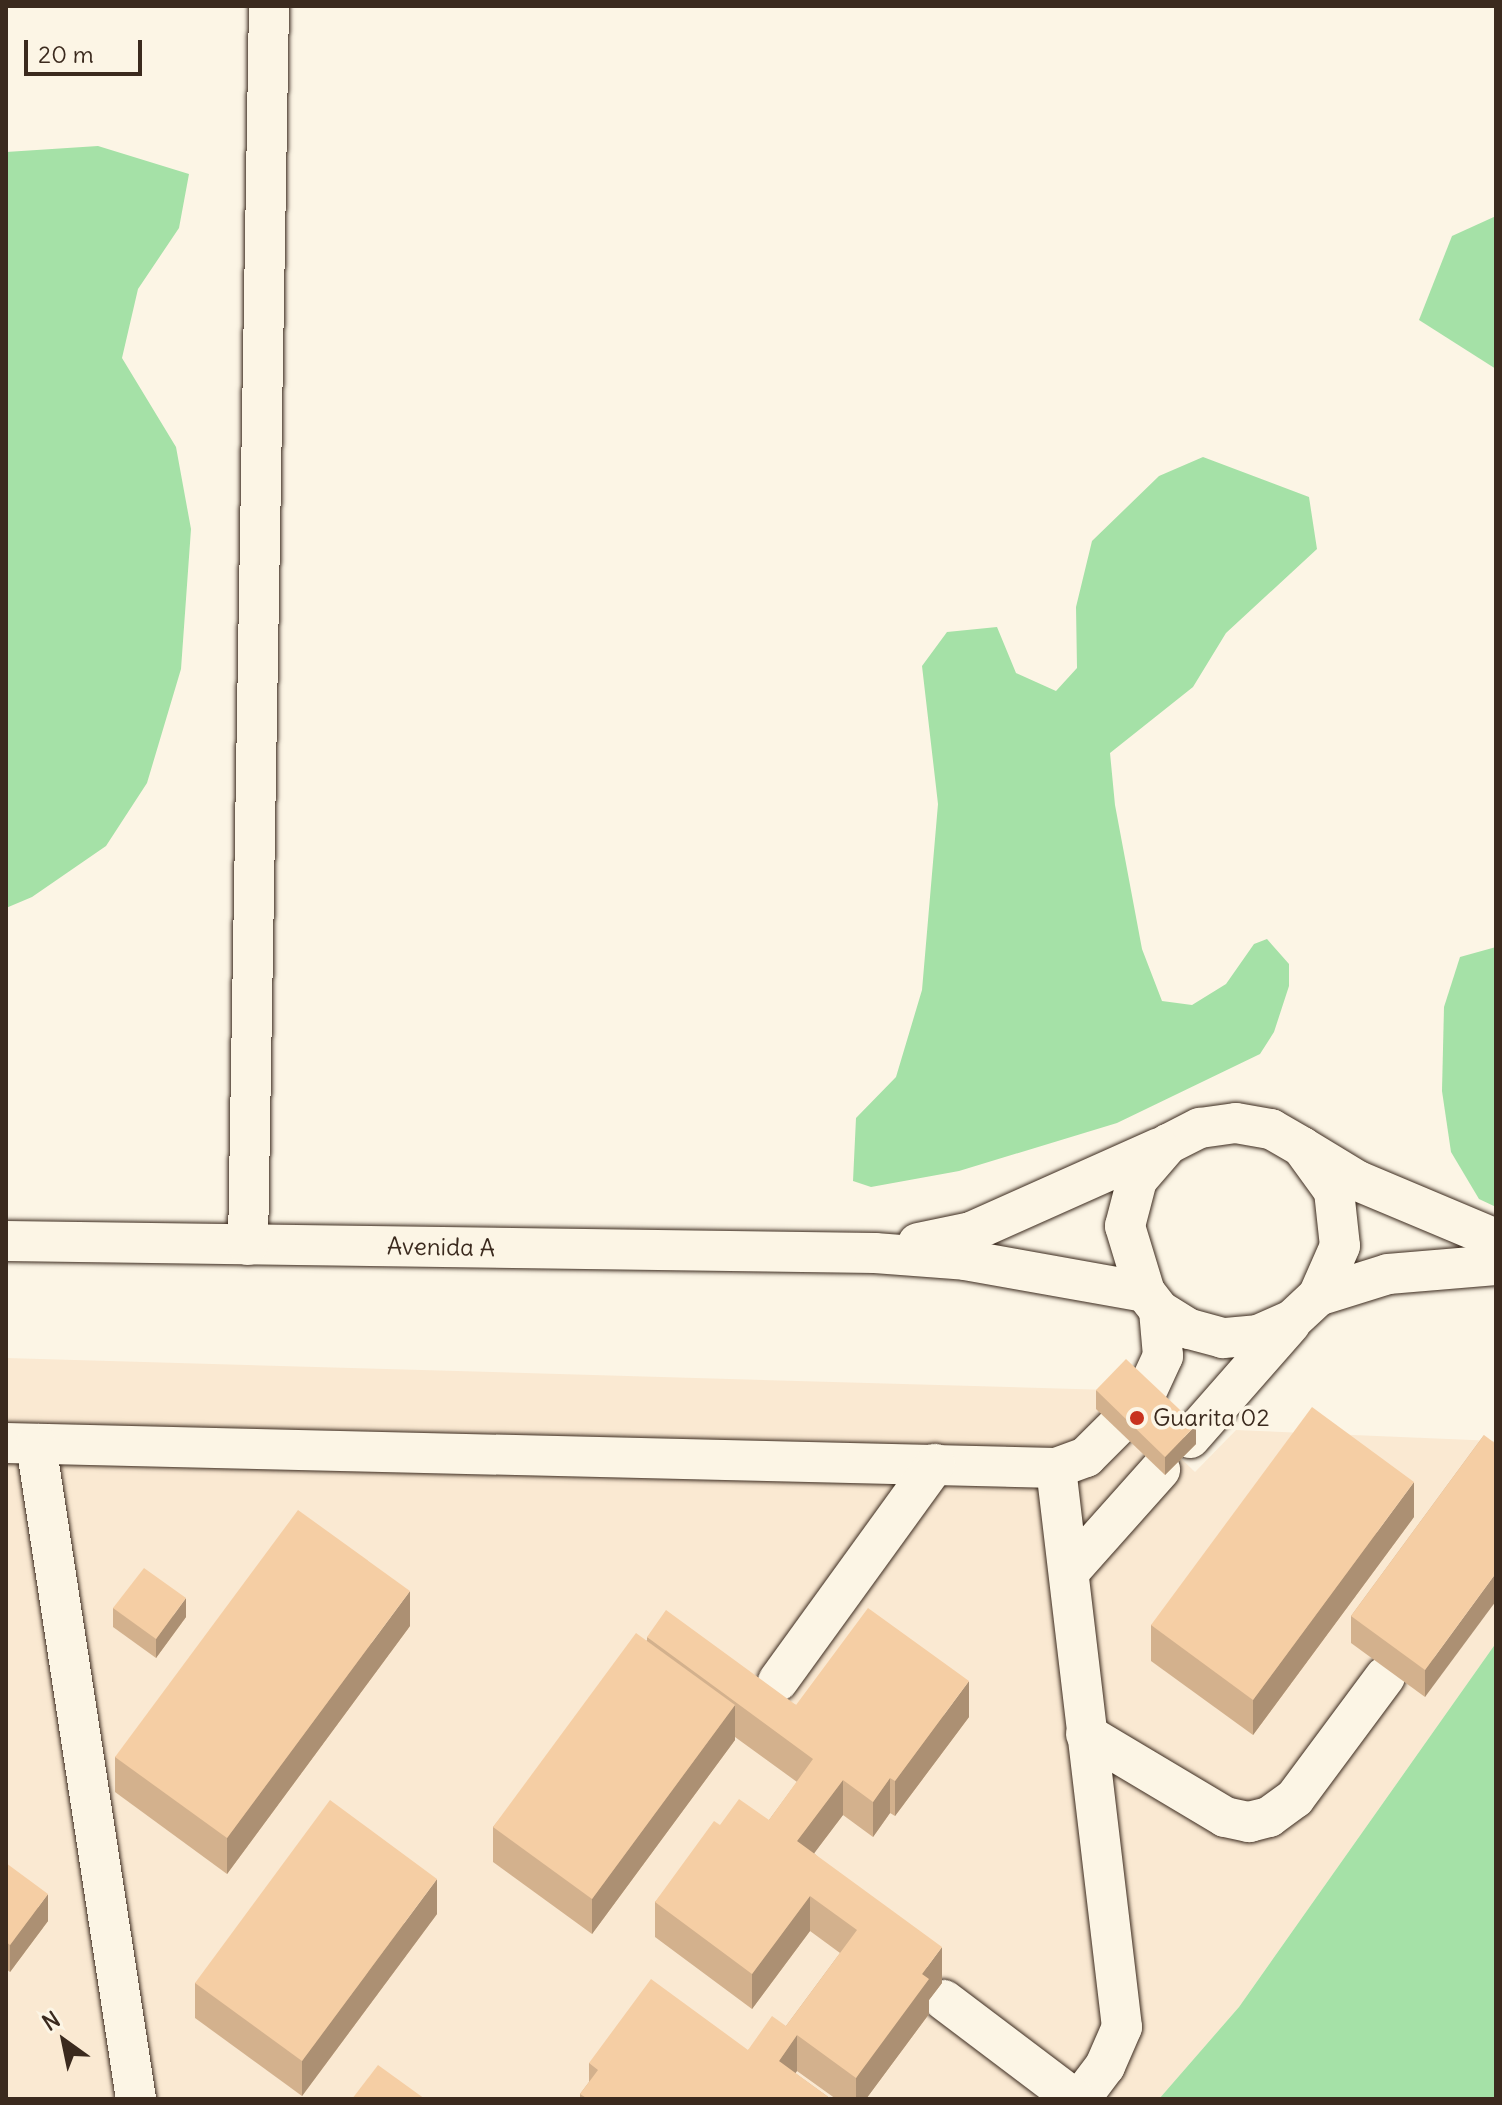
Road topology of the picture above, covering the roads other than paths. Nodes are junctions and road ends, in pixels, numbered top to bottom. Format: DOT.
graph roads {
  1 [pos="269,6"];
  2 [pos="1168,1144"];
  3 [pos="1302,1147"];
  4 [pos="1496,1239"];
  5 [pos="6,1241"];
  6 [pos="248,1245"];
  7 [pos="875,1253"];
  8 [pos="1496,1265"];
  9 [pos="1152,1301"];
  10 [pos="1305,1308"];
  11 [pos="1145,1395"];
  12 [pos="1116,1427"];
  13 [pos="1190,1438"];
  14 [pos="21,1444"];
  15 [pos="935,1464"];
  16 [pos="1056,1468"];
  17 [pos="1160,1470"];
  18 [pos="1069,1572"];
  19 [pos="1385,1677"];
  20 [pos="778,1681"];
  21 [pos="1086,1734"];
  22 [pos="944,2000"];
  23 [pos="136,2099"];
  24 [pos="1078,2099"];
  1 -- 6 [label="street"];
  2 -- 3 [label="street"];
  2 -- 7 [label="street"];
  2 -- 9 [label="street"];
  3 -- 4 [label="street"];
  3 -- 10 [label="street"];
  5 -- 6 [label="street, Avenida A"];
  6 -- 7 [label="street, Avenida A"];
  7 -- 9 [label="street"];
  8 -- 10 [label="street"];
  9 -- 10 [label="street"];
  9 -- 11 [label="street"];
  10 -- 13 [label="street"];
  12 -- 16 [label="street"];
  14 -- 15 [label="street"];
  14 -- 23 [label="street"];
  15 -- 16 [label="street"];
  15 -- 20 [label="street"];
  16 -- 18 [label="street"];
  17 -- 18 [label="street"];
  18 -- 21 [label="street"];
  19 -- 21 [label="street"];
  21 -- 24 [label="street"];
  22 -- 24 [label="street"];
}
